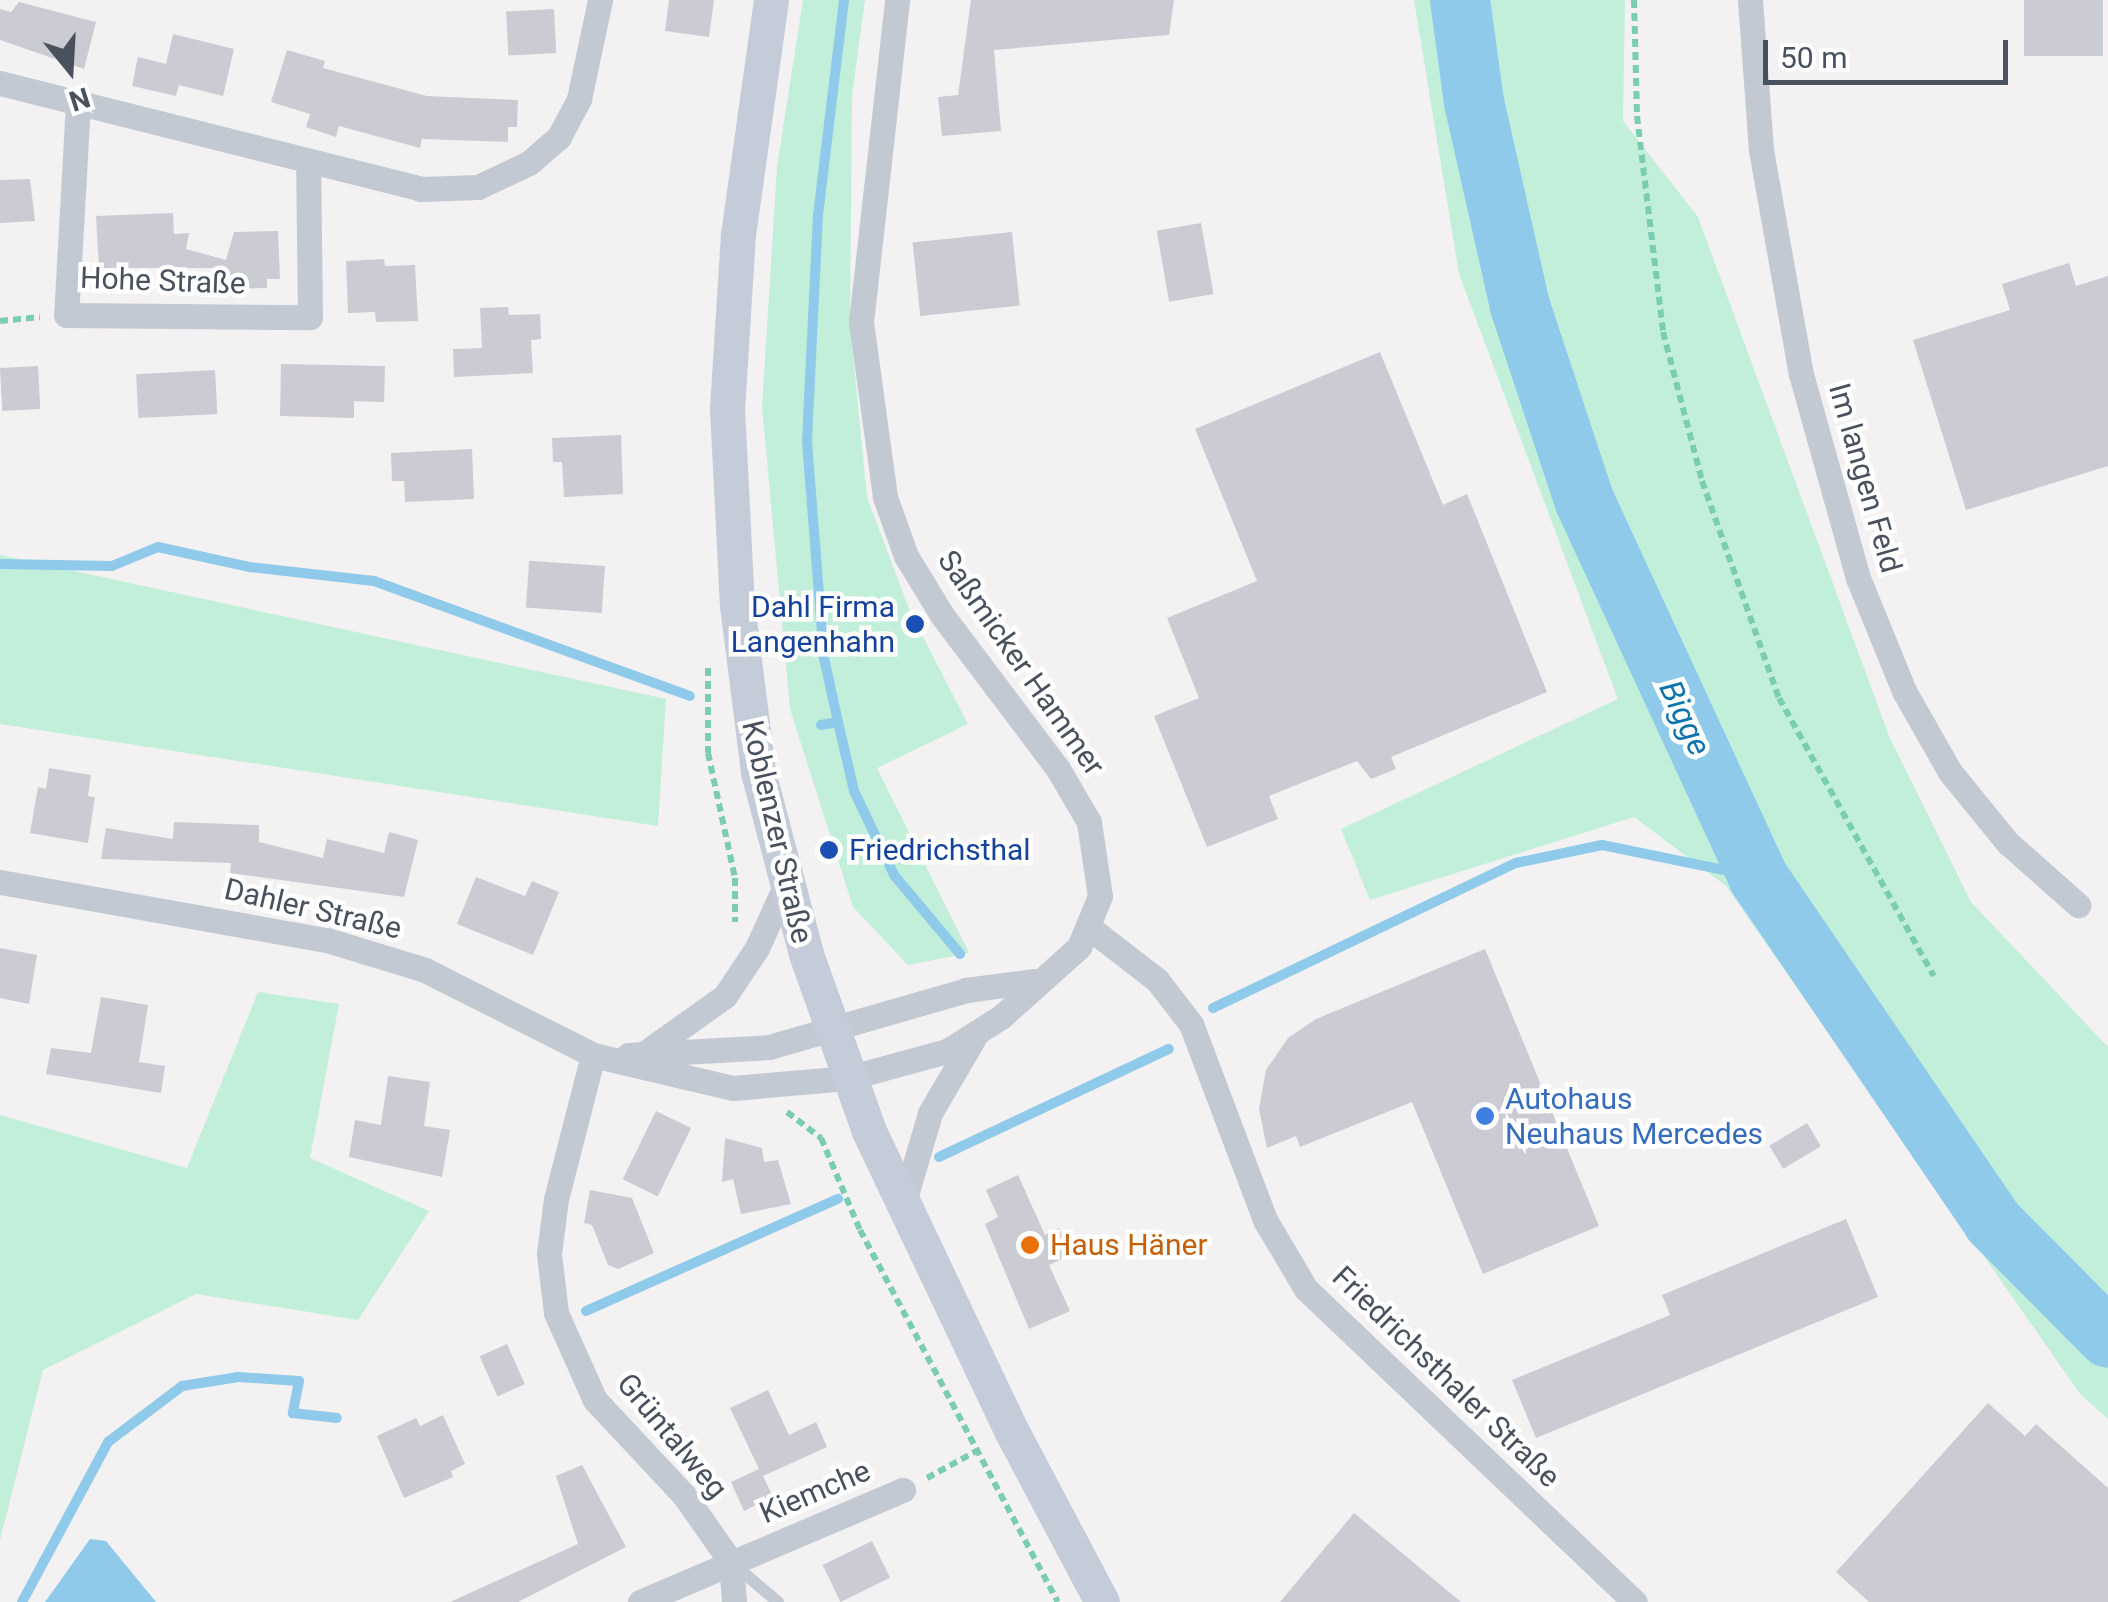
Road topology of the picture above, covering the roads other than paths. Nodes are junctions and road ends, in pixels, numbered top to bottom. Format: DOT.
graph roads {
  1 [pos="600,0"];
  2 [pos="770,0"];
  3 [pos="897,0"];
  4 [pos="1750,0"];
  5 [pos="0,83"];
  6 [pos="78,102"];
  7 [pos="308,162"];
  8 [pos="0,882"];
  9 [pos="786,884"];
  10 [pos="2078,905"];
  11 [pos="1091,928"];
  12 [pos="1034,981"];
  13 [pos="832,1032"];
  14 [pos="975,1036"];
  15 [pos="593,1054"];
  16 [pos="640,1055"];
  17 [pos="848,1078"];
  18 [pos="903,1205"];
  19 [pos="904,1490"];
  20 [pos="731,1562"];
  21 [pos="640,1602"];
  22 [pos="734,1602"];
  23 [pos="778,1602"];
  24 [pos="1102,1602"];
  25 [pos="1634,1602"];
  1 -- 7 [label="street"];
  2 -- 9 [label="main road, Koblenzer Straße"];
  3 -- 11 [label="street, Saßmicker Hammer"];
  4 -- 10 [label="street, Im langen Feld"];
  5 -- 6 [label="street"];
  6 -- 7 [label="street"];
  6 -- 7 [label="street, Hohe Straße"];
  8 -- 15 [label="street, Dahler Straße"];
  9 -- 13 [label="main road, Koblenzer Straße"];
  9 -- 16 [label="street, Dahler Straße"];
  11 -- 12 [label="street"];
  11 -- 25 [label="street, Friedrichsthaler Straße"];
  12 -- 13 [label="street"];
  12 -- 14 [label="street"];
  13 -- 16 [label="street, Dahler Straße"];
  13 -- 17 [label="main road, Koblenzer Straße"];
  14 -- 17 [label="street"];
  14 -- 18 [label="street"];
  15 -- 16 [label="street, Dahler Straße"];
  15 -- 17 [label="street, Dahler Straße"];
  15 -- 20 [label="street, Grüntalweg"];
  17 -- 18 [label="main road, Koblenzer Straße"];
  18 -- 24 [label="main road, Koblenzer Straße"];
  19 -- 20 [label="street, Kiemche"];
  20 -- 21 [label="street, Kiemche"];
  20 -- 22 [label="street"];
  20 -- 23 [label="lane, Grüntalweg"];
}
